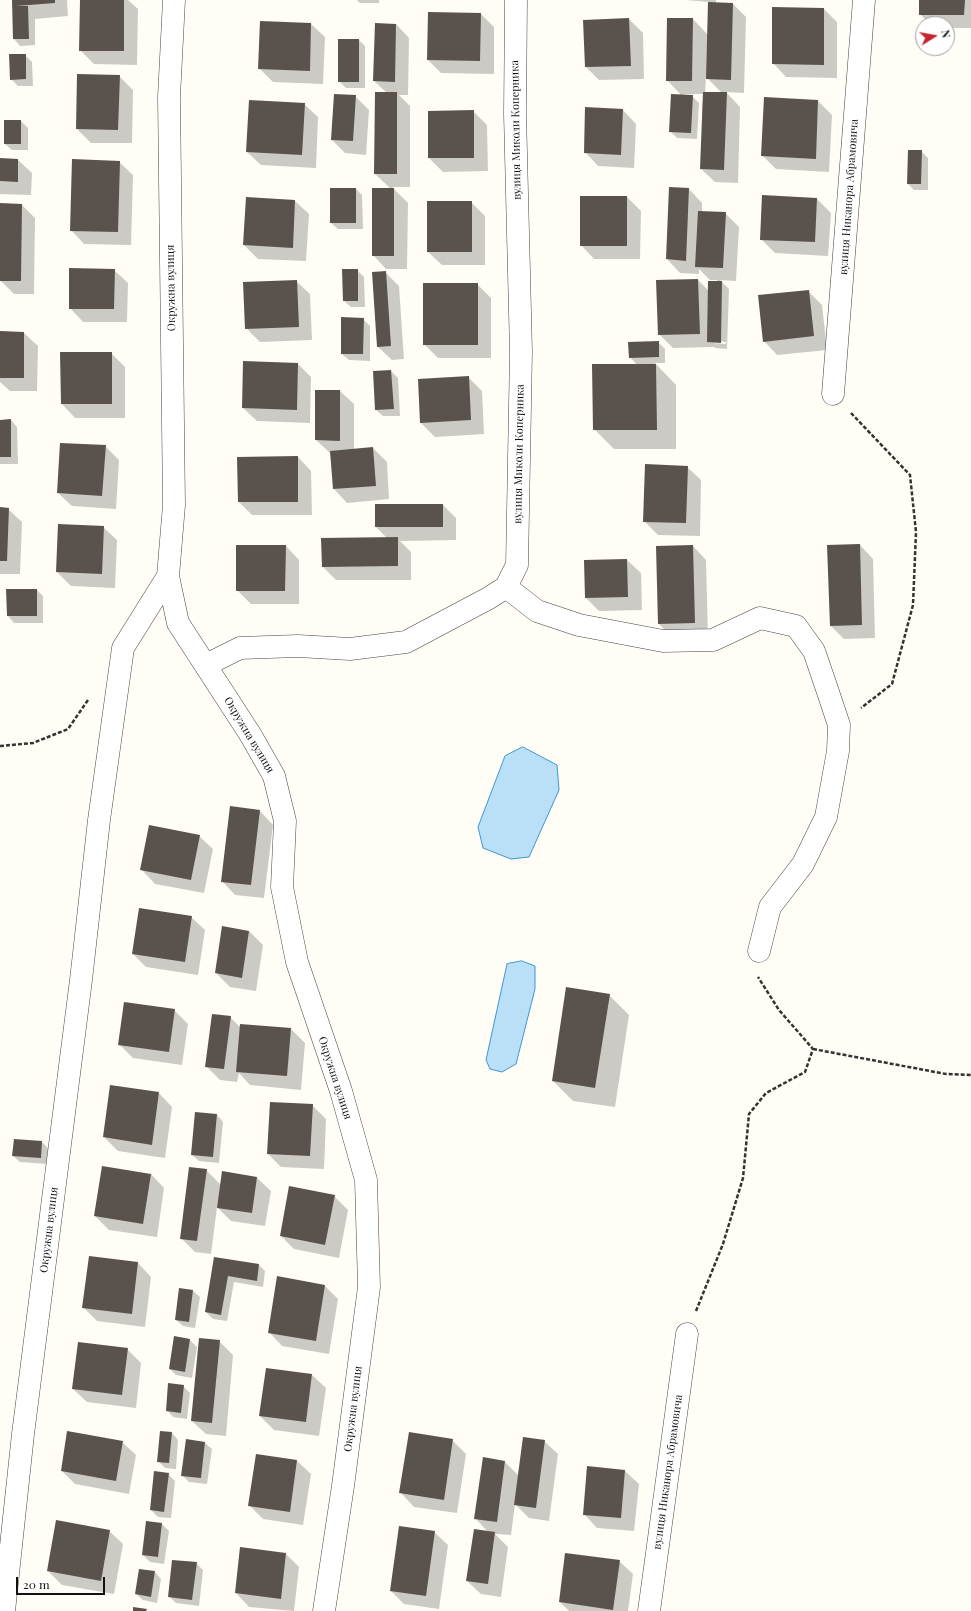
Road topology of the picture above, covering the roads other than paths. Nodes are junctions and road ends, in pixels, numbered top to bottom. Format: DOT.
graph roads {
  1 [pos="174,0"];
  2 [pos="516,0"];
  3 [pos="864,0"];
  4 [pos="833,394"];
  5 [pos="168,576"];
  6 [pos="506,587"];
  7 [pos="206,665"];
  8 [pos="759,951"];
  9 [pos="687,1334"];
  10 [pos="4,1611"];
  11 [pos="324,1611"];
  12 [pos="649,1611"];
  1 -- 5 [label="street, Окружна вулиця"];
  2 -- 6 [label="street, вулиця Миколи Коперника"];
  3 -- 4 [label="street, вулиця Никанора Абрамовича"];
  5 -- 7 [label="street, Окружна вулиця"];
  5 -- 10 [label="street, Окружна вулиця"];
  6 -- 7 [label="street"];
  6 -- 8 [label="street"];
  7 -- 11 [label="street, Окружна вулиця"];
  9 -- 12 [label="street, вулиця Никанора Абрамовича"];
}
